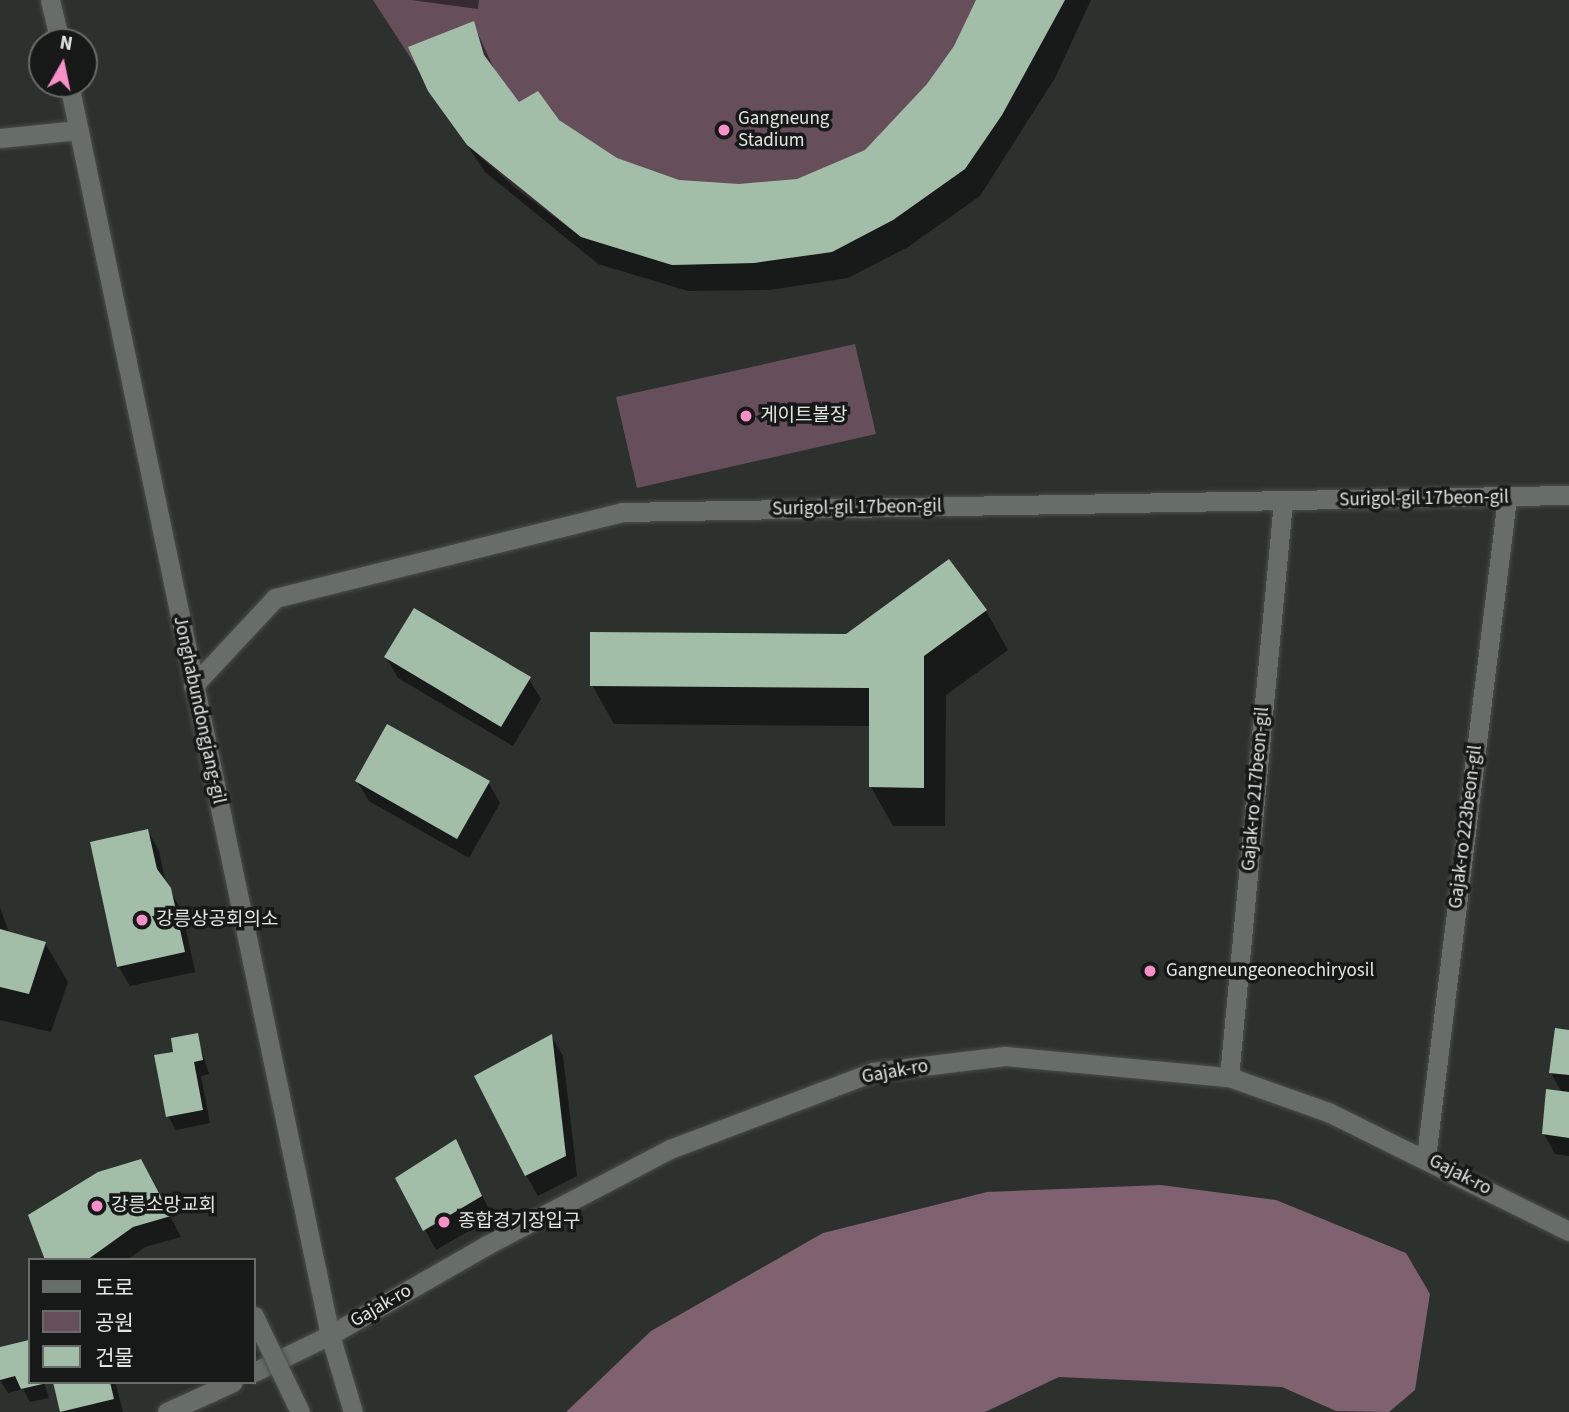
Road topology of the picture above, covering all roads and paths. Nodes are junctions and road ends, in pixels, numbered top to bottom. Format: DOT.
graph roads {
  1 [pos="50,0"];
  2 [pos="57,28"];
  3 [pos="72,98"];
  4 [pos="79,130"];
  5 [pos="0,138"];
  6 [pos="1569,495"];
  7 [pos="1507,498"];
  8 [pos="1283,501"];
  9 [pos="193,686"];
  10 [pos="1228,1077"];
  11 [pos="1426,1157"];
  12 [pos="1569,1231"];
  13 [pos="256,1320"];
  14 [pos="330,1335"];
  15 [pos="256,1371"];
  16 [pos="229,1384"];
  17 [pos="167,1412"];
  18 [pos="300,1412"];
  19 [pos="353,1412"];
  1 -- 2 [label="street"];
  3 -- 4 [label="street, Jonghabundongjang-gil"];
  4 -- 5 [label="street"];
  4 -- 9 [label="street, Jonghabundongjang-gil"];
  6 -- 7 [label="street, Surigol-gil 17beon-gil"];
  7 -- 8 [label="street, Surigol-gil 17beon-gil"];
  7 -- 11 [label="street, Gajak-ro 223beon-gil"];
  8 -- 9 [label="street, Surigol-gil 17beon-gil"];
  8 -- 10 [label="street, Gajak-ro 217beon-gil"];
  9 -- 14 [label="street, Jonghabundongjang-gil"];
  10 -- 11 [label="street, Gajak-ro"];
  10 -- 14 [label="street, Gajak-ro"];
  11 -- 12 [label="street, Gajak-ro"];
  13 -- 18 [label="street, bridge"];
  14 -- 15 [label="street, Gajak-ro"];
  14 -- 19 [label="street, Jonghabundongjang-gil"];
  16 -- 17 [label="street"];
}
